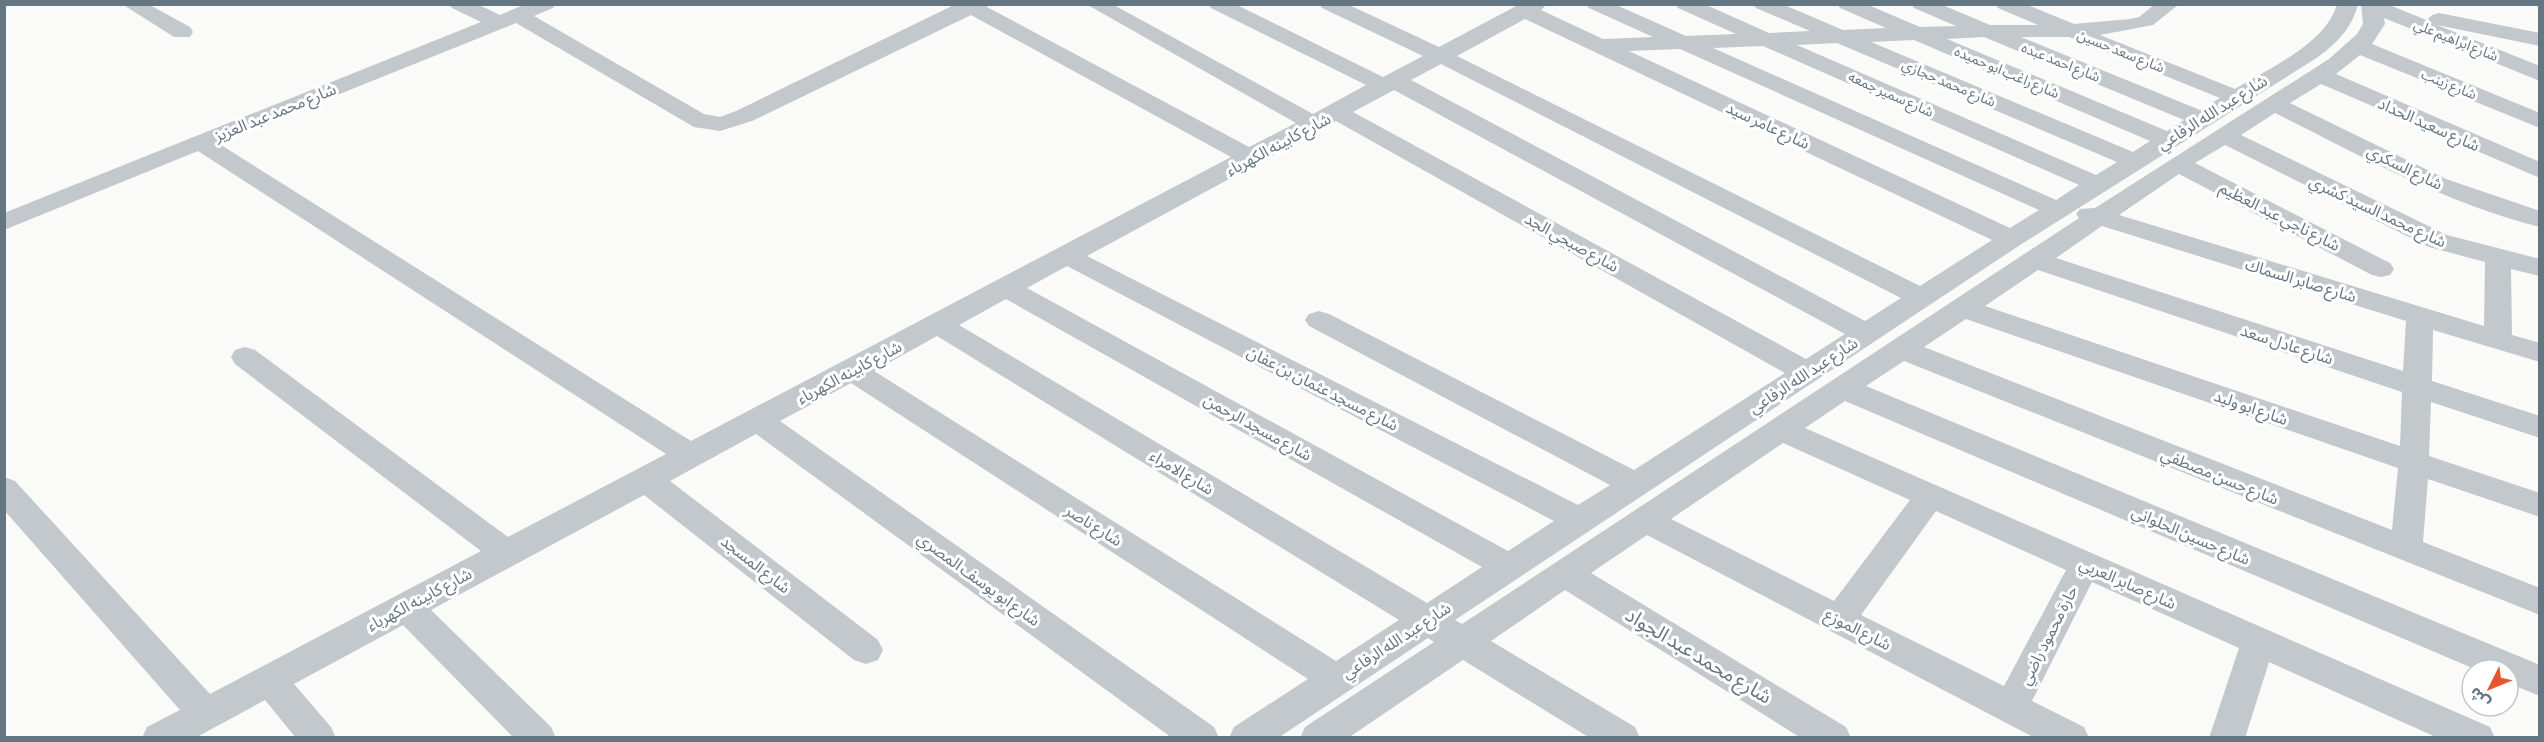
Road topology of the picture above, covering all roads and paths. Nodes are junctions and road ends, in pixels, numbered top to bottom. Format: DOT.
graph roads {
  1 [pos="132,4"];
  2 [pos="459,4"];
  3 [pos="546,4"];
  4 [pos="1096,4"];
  5 [pos="1218,4"];
  6 [pos="1329,4"];
  7 [pos="1596,4"];
  8 [pos="1685,4"];
  9 [pos="1763,4"];
  10 [pos="1847,4"];
  11 [pos="1921,4"];
  12 [pos="2169,4"];
  13 [pos="972,5"];
  14 [pos="2366,5"];
  15 [pos="2020,7"];
  16 [pos="1531,8"];
  17 [pos="509,20"];
  18 [pos="1985,31"];
  19 [pos="2071,31"];
  20 [pos="182,32"];
  21 [pos="1918,34"];
  22 [pos="1839,37"];
  23 [pos="1766,40"];
  24 [pos="2540,40"];
  25 [pos="1683,43"];
  26 [pos="1601,46"];
  27 [pos="2359,47"];
  28 [pos="1441,56"];
  29 [pos="2540,74"];
  30 [pos="2320,75"];
  31 [pos="1390,83"];
  32 [pos="2236,97"];
  33 [pos="2274,104"];
  34 [pos="1326,118"];
  35 [pos="2540,121"];
  36 [pos="2212,127"];
  37 [pos="200,142"];
  38 [pos="2173,152"];
  39 [pos="1251,158"];
  40 [pos="2134,161"];
  41 [pos="2540,171"];
  42 [pos="2097,184"];
  43 [pos="2061,208"];
  44 [pos="2100,218"];
  45 [pos="2540,219"];
  46 [pos="4,222"];
  47 [pos="2011,239"];
  48 [pos="1067,256"];
  49 [pos="2498,257"];
  50 [pos="2035,260"];
  51 [pos="2540,268"];
  52 [pos="2381,269"];
  53 [pos="1007,288"];
  54 [pos="1922,298"];
  55 [pos="1962,308"];
  56 [pos="2421,316"];
  57 [pos="1319,320"];
  58 [pos="937,324"];
  59 [pos="1866,334"];
  60 [pos="2498,340"];
  61 [pos="1901,349"];
  62 [pos="2540,353"];
  63 [pos="245,357"];
  64 [pos="851,370"];
  65 [pos="1808,372"];
  66 [pos="2417,387"];
  67 [pos="1843,388"];
  68 [pos="756,420"];
  69 [pos="2540,427"];
  70 [pos="1780,429"];
  71 [pos="690,455"];
  72 [pos="2414,462"];
  73 [pos="646,479"];
  74 [pos="1634,484"];
  75 [pos="4,489"];
  76 [pos="1930,496"];
  77 [pos="2540,505"];
  78 [pos="1579,520"];
  79 [pos="1645,520"];
  80 [pos="2406,550"];
  81 [pos="507,552"];
  82 [pos="2085,564"];
  83 [pos="1508,566"];
  84 [pos="1564,573"];
  85 [pos="2540,602"];
  86 [pos="406,606"];
  87 [pos="1428,619"];
  88 [pos="1839,619"];
  89 [pos="1461,641"];
  90 [pos="2259,641"];
  91 [pos="866,650"];
  92 [pos="268,679"];
  93 [pos="1336,679"];
  94 [pos="2540,681"];
  95 [pos="2011,707"];
  96 [pos="205,713"];
  97 [pos="2459,734"];
  98 [pos="160,738"];
  99 [pos="318,738"];
  100 [pos="538,738"];
  101 [pos="1201,738"];
  102 [pos="1247,738"];
  103 [pos="1318,738"];
  104 [pos="1623,738"];
  105 [pos="1833,738"];
  106 [pos="2071,738"];
  107 [pos="2228,738"];
  1 -- 20 [label="street"];
  2 -- 17 [label="street"];
  3 -- 17 [label="street, شارع محمد عبد العزيز"];
  4 -- 34 [label="street, شارع صبحي الجد"];
  5 -- 31 [label="street"];
  6 -- 28 [label="street"];
  7 -- 25 [label="street, شارع صابر السماك"];
  8 -- 23 [label="street, شارع سمير جمعه"];
  9 -- 22 [label="street, شارع محمد حجازي"];
  10 -- 21 [label="street, شارع راغب ابو حميده"];
  11 -- 18 [label="street, شارع احمد عبده"];
  12 -- 19 [label="street"];
  13 -- 17 [label="street"];
  13 -- 39 [label="street"];
  14 -- 24 [label="street"];
  14 -- 27 [label="street, شارع عبد الله الرفاعي"];
  14 -- 29 [label="street, شارع ابراهيم علي"];
  14 -- 32 [label="street, شارع عبد الله الرفاعي"];
  15 -- 19 [label="street, شارع سعد حسين"];
  16 -- 26 [label="street, شارع عامر سيد"];
  16 -- 28 [label="street, شارع كابينه الكهرباء"];
  17 -- 37 [label="street, شارع محمد عبد العزيز"];
  18 -- 19 [label="street"];
  18 -- 21 [label="street"];
  18 -- 36 [label="street, شارع احمد عبده"];
  19 -- 32 [label="street, شارع سعد حسين"];
  21 -- 22 [label="street"];
  21 -- 38 [label="street, شارع راغب ابو حميده"];
  22 -- 23 [label="street"];
  22 -- 40 [label="street, شارع محمد حجازي"];
  23 -- 25 [label="street"];
  23 -- 42 [label="street, شارع سمير جمعه"];
  25 -- 26 [label="street"];
  25 -- 43 [label="street, شارع صابر السماك"];
  26 -- 47 [label="street, شارع عامر سيد"];
  27 -- 30 [label="street, شارع عبد الله الرفاعي"];
  27 -- 35 [label="street, شارع زينب"];
  28 -- 31 [label="street, شارع كابينه الكهرباء"];
  28 -- 54 [label="street"];
  30 -- 33 [label="street, شارع عبد الله الرفاعي"];
  30 -- 41 [label="street, شارع سعيد الحداد"];
  31 -- 34 [label="street, شارع كابينه الكهرباء"];
  31 -- 59 [label="street"];
  32 -- 36 [label="street, شارع عبد الله الرفاعي"];
  33 -- 36 [label="street, شارع عبد الله الرفاعي"];
  33 -- 45 [label="street, شارع السكري"];
  34 -- 39 [label="street, شارع كابينه الكهرباء"];
  34 -- 65 [label="street, شارع صبحي الجد"];
  36 -- 38 [label="street, شارع عبد الله الرفاعي"];
  36 -- 49 [label="street, شارع محمد السيد كشري"];
  37 -- 46 [label="street, شارع محمد عبد العزيز"];
  37 -- 71 [label="street"];
  38 -- 40 [label="street, شارع عبد الله الرفاعي"];
  38 -- 44 [label="street, شارع عبد الله الرفاعي"];
  38 -- 52 [label="street, شارع ناجي عبد العظيم"];
  39 -- 48 [label="street, شارع كابينه الكهرباء"];
  40 -- 42 [label="street, شارع عبد الله الرفاعي"];
  42 -- 43 [label="street, شارع عبد الله الرفاعي"];
  43 -- 44 [label="street, شارع صابر السماك"];
  43 -- 47 [label="street, شارع عبد الله الرفاعي"];
  44 -- 50 [label="street, شارع عبد الله الرفاعي"];
  44 -- 56 [label="street, شارع صابر السماك"];
  47 -- 54 [label="street, شارع عبد الله الرفاعي"];
  48 -- 53 [label="street, شارع كابينه الكهرباء"];
  48 -- 78 [label="street, شارع مسجد عثمان بن عفان"];
  49 -- 51 [label="street, شارع محمد السيد كشري"];
  49 -- 60 [label="street"];
  50 -- 55 [label="street, شارع عبد الله الرفاعي"];
  50 -- 66 [label="street, شارع عادل سعد"];
  53 -- 58 [label="street, شارع كابينه الكهرباء"];
  53 -- 83 [label="street, شارع مسجد الرحمن"];
  54 -- 59 [label="street, شارع عبد الله الرفاعي"];
  55 -- 61 [label="street, شارع عبد الله الرفاعي"];
  55 -- 72 [label="street, شارع ابو وليد"];
  56 -- 60 [label="street, شارع صابر السماك"];
  56 -- 66 [label="street"];
  57 -- 74 [label="street"];
  58 -- 64 [label="street, شارع كابينه الكهرباء"];
  58 -- 87 [label="street, شارع الامراء"];
  59 -- 65 [label="street, شارع عبد الله الرفاعي"];
  60 -- 62 [label="street, شارع صابر السماك"];
  61 -- 67 [label="street, شارع عبد الله الرفاعي"];
  61 -- 80 [label="street, شارع حسن مصطفي"];
  63 -- 81 [label="street"];
  64 -- 68 [label="street, شارع كابينه الكهرباء"];
  64 -- 93 [label="street, شارع ناصر"];
  65 -- 74 [label="street, شارع عبد الله الرفاعي"];
  66 -- 69 [label="street, شارع عادل سعد"];
  66 -- 72 [label="street"];
  67 -- 70 [label="street, شارع عبد الله الرفاعي"];
  67 -- 94 [label="street, شارع حسين الحلواني"];
  68 -- 71 [label="street, شارع كابينه الكهرباء"];
  68 -- 101 [label="street, شارع ابو يوسف المصري"];
  70 -- 76 [label="street, شارع صابر العربي"];
  70 -- 79 [label="street, شارع عبد الله الرفاعي"];
  71 -- 73 [label="street, شارع كابينه الكهرباء"];
  72 -- 77 [label="street, شارع ابو وليد"];
  72 -- 80 [label="street"];
  73 -- 81 [label="street, شارع كابينه الكهرباء"];
  73 -- 91 [label="street, شارع المسجد"];
  74 -- 78 [label="street, شارع عبد الله الرفاعي"];
  75 -- 96 [label="street"];
  76 -- 82 [label="street, شارع صابر العربي"];
  76 -- 88 [label="street"];
  78 -- 83 [label="street, شارع عبد الله الرفاعي"];
  79 -- 84 [label="street, شارع عبد الله الرفاعي"];
  79 -- 88 [label="street, شارع الموزع"];
  80 -- 85 [label="street, شارع حسن مصطفي"];
  81 -- 86 [label="street, شارع كابينه الكهرباء"];
  82 -- 90 [label="street, شارع صابر العربي"];
  82 -- 95 [label="street, حارة محمود راضي"];
  83 -- 87 [label="street, شارع عبد الله الرفاعي"];
  84 -- 89 [label="street, شارع عبد الله الرفاعي"];
  84 -- 105 [label="street, شارع محمد عبد الجواد"];
  86 -- 92 [label="street, شارع كابينه الكهرباء"];
  86 -- 100 [label="street"];
  87 -- 89 [label="street, شارع الامراء"];
  87 -- 93 [label="street, شارع عبد الله الرفاعي"];
  88 -- 95 [label="street, شارع الموزع"];
  89 -- 103 [label="street, شارع عبد الله الرفاعي"];
  89 -- 104 [label="street, شارع الامراء"];
  90 -- 97 [label="street, شارع صابر العربي"];
  90 -- 107 [label="street"];
  92 -- 96 [label="street, شارع كابينه الكهرباء"];
  92 -- 99 [label="street"];
  93 -- 102 [label="street, شارع عبد الله الرفاعي"];
  95 -- 106 [label="street, شارع الموزع"];
  96 -- 98 [label="street, شارع كابينه الكهرباء"];
}
